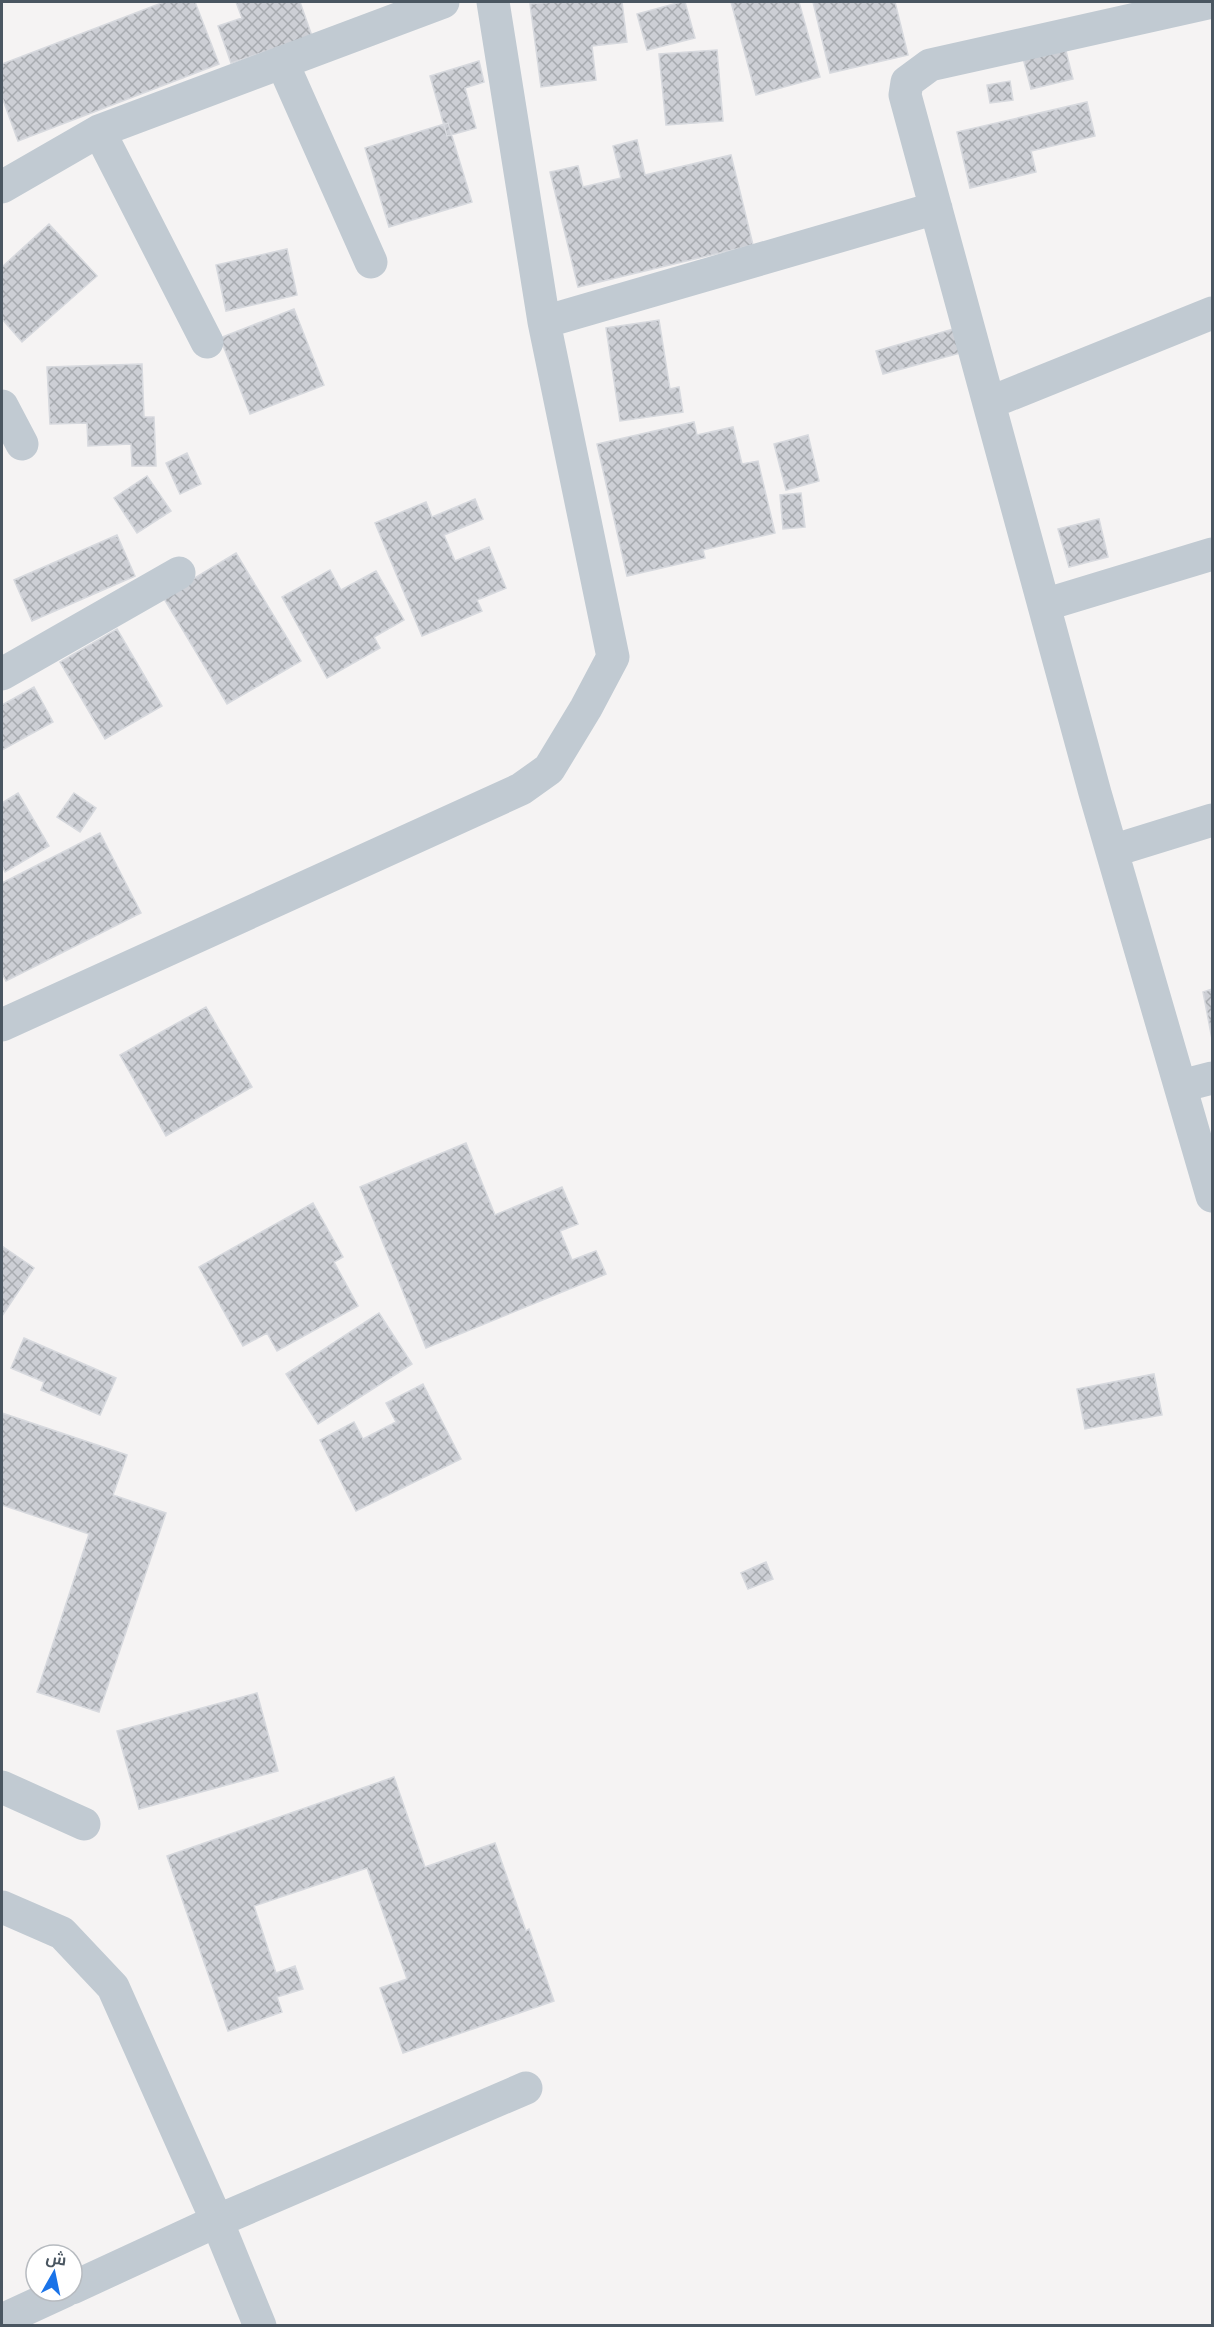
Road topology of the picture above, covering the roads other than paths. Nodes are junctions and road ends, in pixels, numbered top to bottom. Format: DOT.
graph roads {
  1 [pos="443,2"];
  2 [pos="493,2"];
  3 [pos="1212,2"];
  4 [pos="1148,9"];
  5 [pos="282,62"];
  6 [pos="99,131"];
  7 [pos="4,179"];
  8 [pos="936,208"];
  9 [pos="371,262"];
  10 [pos="1212,313"];
  11 [pos="544,322"];
  12 [pos="207,342"];
  13 [pos="989,403"];
  14 [pos="2,406"];
  15 [pos="22,444"];
  16 [pos="1212,554"];
  17 [pos="179,573"];
  18 [pos="1044,605"];
  19 [pos="2,674"];
  20 [pos="1212,820"];
  21 [pos="1112,850"];
  22 [pos="2,1025"];
  23 [pos="1212,1078"];
  24 [pos="1181,1086"];
  25 [pos="1212,1196"];
  26 [pos="2,1787"];
  27 [pos="84,1824"];
  28 [pos="2,1907"];
  29 [pos="526,2088"];
  30 [pos="217,2221"];
  31 [pos="84,2282"];
  32 [pos="39,2303"];
  33 [pos="2,2320"];
  34 [pos="260,2325"];
  1 -- 5 [label="street"];
  2 -- 11 [label="street"];
  3 -- 4 [label="street"];
  4 -- 8 [label="street"];
  5 -- 6 [label="street"];
  5 -- 9 [label="street"];
  6 -- 7 [label="street"];
  6 -- 12 [label="street"];
  8 -- 11 [label="street"];
  8 -- 13 [label="street"];
  10 -- 13 [label="street"];
  11 -- 22 [label="street"];
  13 -- 18 [label="street"];
  14 -- 15 [label="street"];
  16 -- 18 [label="street"];
  17 -- 19 [label="street"];
  18 -- 21 [label="street"];
  20 -- 21 [label="street"];
  21 -- 24 [label="street"];
  23 -- 24 [label="street"];
  24 -- 25 [label="street"];
  26 -- 27 [label="street"];
  28 -- 30 [label="street"];
  29 -- 30 [label="street"];
  30 -- 31 [label="street"];
  30 -- 34 [label="street"];
  32 -- 33 [label="street"];
}
